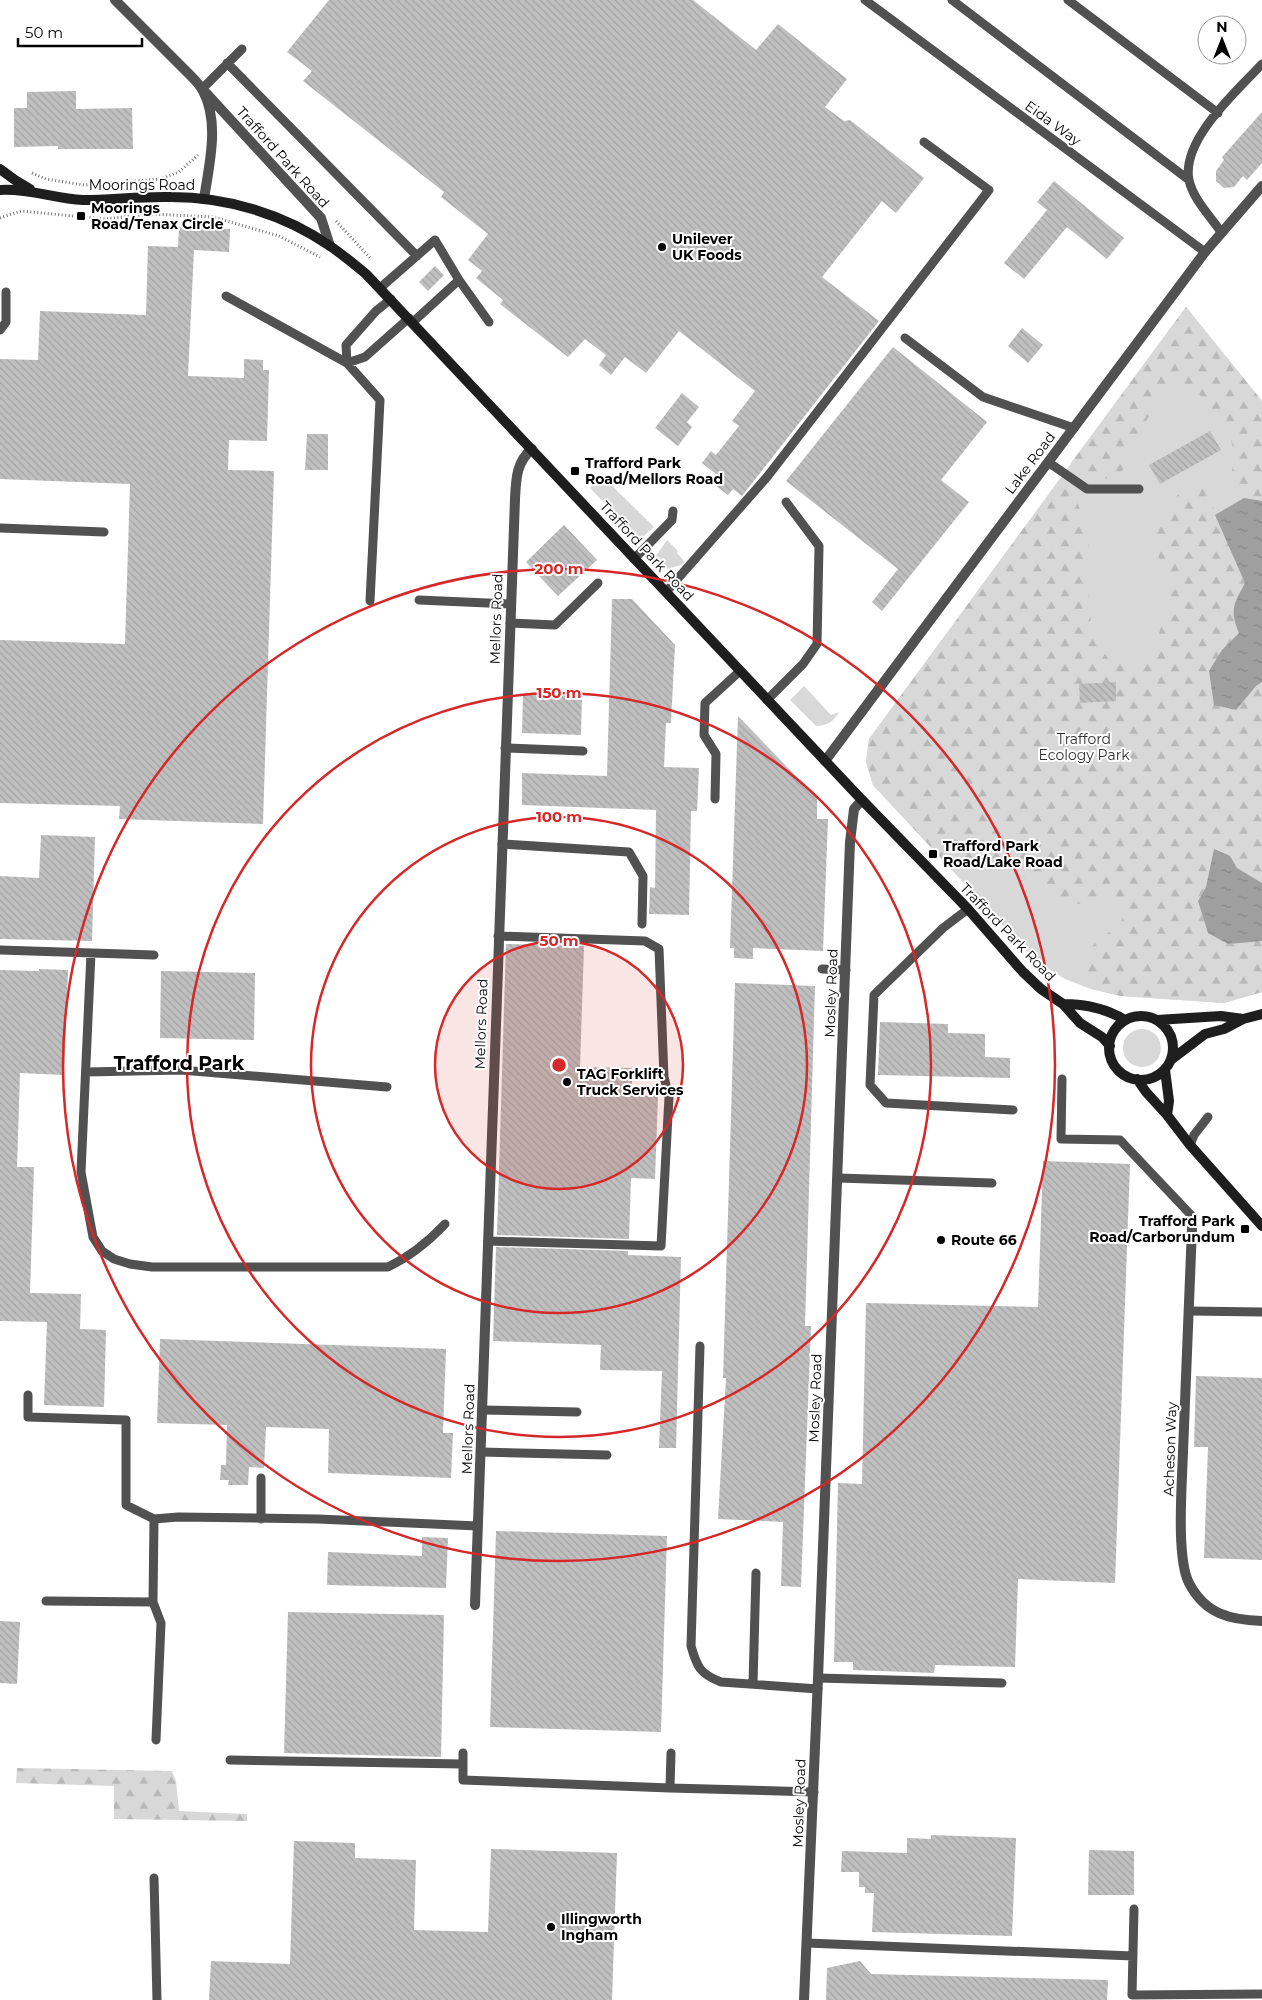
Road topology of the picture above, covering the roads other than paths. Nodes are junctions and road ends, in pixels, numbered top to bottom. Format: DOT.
graph roads {
  1 [pos="115,0"];
  2 [pos="865,0"];
  3 [pos="952,0"];
  4 [pos="1068,0"];
  5 [pos="242,48"];
  6 [pos="227,63"];
  7 [pos="1262,64"];
  8 [pos="202,89"];
  9 [pos="1218,113"];
  10 [pos="924,142"];
  11 [pos="0,169"];
  12 [pos="1189,180"];
  13 [pos="1262,186"];
  14 [pos="0,190"];
  15 [pos="35,192"];
  16 [pos="204,199"];
  17 [pos="1221,232"];
  18 [pos="330,246"];
  19 [pos="1205,252"];
  20 [pos="417,256"];
  21 [pos="459,280"];
  22 [pos="380,288"];
  23 [pos="6,292"];
  24 [pos="226,296"];
  25 [pos="391,298"];
  26 [pos="411,320"];
  27 [pos="489,322"];
  28 [pos="0,330"];
  29 [pos="904,338"];
  30 [pos="347,363"];
  31 [pos="1074,428"];
  32 [pos="532,449"];
  33 [pos="1048,462"];
  34 [pos="1139,490"];
  35 [pos="786,502"];
  36 [pos="673,511"];
  37 [pos="0,528"];
  38 [pos="104,532"];
  39 [pos="634,558"];
  40 [pos="598,583"];
  41 [pos="666,592"];
  42 [pos="419,600"];
  43 [pos="370,601"];
  44 [pos="511,604"];
  45 [pos="510,623"];
  46 [pos="740,671"];
  47 [pos="767,700"];
  48 [pos="505,748"];
  49 [pos="583,751"];
  50 [pos="825,761"];
  51 [pos="715,799"];
  52 [pos="862,800"];
  53 [pos="502,844"];
  54 [pos="968,909"];
  55 [pos="642,924"];
  56 [pos="498,936"];
  57 [pos="0,950"];
  58 [pos="91,953"];
  59 [pos="154,955"];
  60 [pos="822,969"];
  61 [pos="846,970"];
  62 [pos="1063,1004"];
  63 [pos="1262,1014"];
  64 [pos="1243,1019"];
  65 [pos="1125,1020"];
  66 [pos="1157,1020"];
  67 [pos="1110,1046"];
  68 [pos="1172,1058"];
  69 [pos="1165,1070"];
  70 [pos="86,1072"];
  71 [pos="1062,1079"];
  72 [pos="1137,1079"];
  73 [pos="387,1087"];
  74 [pos="1013,1110"];
  75 [pos="1168,1115"];
  76 [pos="1208,1116"];
  77 [pos="1190,1145"];
  78 [pos="838,1178"];
  79 [pos="992,1183"];
  80 [pos="445,1224"];
  81 [pos="1262,1226"];
  82 [pos="1192,1228"];
  83 [pos="488,1241"];
  84 [pos="1188,1311"];
  85 [pos="1262,1312"];
  86 [pos="700,1346"];
  87 [pos="28,1395"];
  88 [pos="482,1410"];
  89 [pos="577,1412"];
  90 [pos="481,1452"];
  91 [pos="607,1455"];
  92 [pos="261,1478"];
  93 [pos="261,1518"];
  94 [pos="154,1519"];
  95 [pos="478,1526"];
  96 [pos="756,1573"];
  97 [pos="46,1600"];
  98 [pos="153,1602"];
  99 [pos="474,1605"];
  100 [pos="1262,1621"];
  101 [pos="818,1678"];
  102 [pos="1002,1683"];
  103 [pos="753,1684"];
  104 [pos="818,1689"];
  105 [pos="156,1740"];
  106 [pos="464,1753"];
  107 [pos="671,1753"];
  108 [pos="230,1760"];
  109 [pos="463,1764"];
  110 [pos="670,1788"];
  111 [pos="814,1792"];
  112 [pos="154,1878"];
  113 [pos="1134,1909"];
  114 [pos="807,1943"];
  115 [pos="1133,1956"];
  116 [pos="1262,1994"];
  117 [pos="157,2000"];
  118 [pos="804,2000"];
  1 -- 8 [label="street, Trafford Park Road"];
  2 -- 19 [label="lane, Eida Way"];
  3 -- 12 [label="lane"];
  4 -- 9 [label="lane"];
  5 -- 6 [label="lane"];
  6 -- 8 [label="lane"];
  6 -- 20 [label="lane"];
  7 -- 9 [label="lane"];
  8 -- 16 [label="street, Trafford Park Road"];
  8 -- 18 [label="street, Trafford Park Road"];
  9 -- 12 [label="lane"];
  10 -- 41 [label="lane"];
  11 -- 15 [label="street, Moorings Road"];
  12 -- 17 [label="lane"];
  13 -- 17 [label="street, Lake Road"];
  14 -- 15 [label="street, Moorings Road"];
  15 -- 16 [label="street, Moorings Road"];
  16 -- 18 [label="street, Moorings Road"];
  17 -- 19 [label="street, Lake Road"];
  18 -- 22 [label="street, Trafford Park Road"];
  19 -- 31 [label="street, Lake Road"];
  20 -- 21 [label="lane"];
  20 -- 22 [label="lane"];
  21 -- 26 [label="lane"];
  21 -- 27 [label="lane"];
  22 -- 25 [label="street, Trafford Park Road"];
  23 -- 28 [label="lane"];
  24 -- 30 [label="lane"];
  25 -- 26 [label="street, Trafford Park Road"];
  25 -- 30 [label="lane"];
  26 -- 30 [label="lane"];
  26 -- 32 [label="street, Trafford Park Road"];
  29 -- 31 [label="lane"];
  30 -- 43 [label="lane"];
  31 -- 33 [label="street, Lake Road"];
  32 -- 39 [label="street, Trafford Park Road"];
  32 -- 44 [label="street, Mellors Road"];
  33 -- 34 [label="lane"];
  33 -- 50 [label="street, Lake Road"];
  35 -- 47 [label="lane"];
  36 -- 39 [label="lane"];
  37 -- 38 [label="lane"];
  39 -- 41 [label="street, Trafford Park Road"];
  40 -- 45 [label="lane"];
  41 -- 46 [label="street, Trafford Park Road"];
  42 -- 44 [label="lane"];
  44 -- 45 [label="street, Mellors Road"];
  45 -- 48 [label="street, Mellors Road"];
  46 -- 47 [label="street, Trafford Park Road"];
  46 -- 51 [label="lane"];
  47 -- 50 [label="street, Trafford Park Road"];
  48 -- 49 [label="lane"];
  48 -- 53 [label="street, Mellors Road"];
  50 -- 52 [label="street, Trafford Park Road"];
  52 -- 54 [label="street, Trafford Park Road"];
  52 -- 61 [label="street, Mosley Road"];
  53 -- 55 [label="lane"];
  53 -- 56 [label="street, Mellors Road"];
  54 -- 62 [label="street, Trafford Park Road"];
  54 -- 74 [label="lane"];
  56 -- 83 [label="street, Mellors Road"];
  56 -- 83 [label="lane"];
  57 -- 58 [label="lane"];
  58 -- 59 [label="lane"];
  58 -- 70 [label="lane"];
  60 -- 61 [label="lane"];
  61 -- 78 [label="street, Mosley Road"];
  62 -- 65 [label="street"];
  62 -- 67 [label="street, Trafford Park Road"];
  63 -- 64 [label="street"];
  64 -- 66 [label="street"];
  64 -- 68 [label="street"];
  65 -- 66 [label="street"];
  65 -- 67 [label="street"];
  66 -- 68 [label="street"];
  67 -- 72 [label="street"];
  68 -- 69 [label="street"];
  69 -- 72 [label="street"];
  69 -- 75 [label="street"];
  70 -- 73 [label="lane"];
  70 -- 80 [label="lane"];
  71 -- 82 [label="lane"];
  72 -- 75 [label="street"];
  75 -- 77 [label="street"];
  76 -- 77 [label="lane"];
  77 -- 81 [label="street"];
  78 -- 79 [label="lane"];
  78 -- 101 [label="street, Mosley Road"];
  82 -- 84 [label="street, Acheson Way"];
  83 -- 88 [label="street, Mellors Road"];
  84 -- 85 [label="lane"];
  84 -- 100 [label="street, Acheson Way"];
  86 -- 103 [label="lane"];
  87 -- 94 [label="lane"];
  88 -- 89 [label="lane"];
  88 -- 90 [label="street, Mellors Road"];
  90 -- 91 [label="lane"];
  90 -- 95 [label="street, Mellors Road"];
  92 -- 93 [label="lane"];
  93 -- 94 [label="lane"];
  93 -- 95 [label="lane"];
  94 -- 98 [label="lane"];
  95 -- 99 [label="street, Mellors Road"];
  96 -- 103 [label="lane"];
  97 -- 98 [label="lane"];
  98 -- 105 [label="lane"];
  101 -- 102 [label="lane"];
  101 -- 104 [label="street, Mosley Road"];
  103 -- 104 [label="lane"];
  104 -- 111 [label="street, Mosley Road"];
  106 -- 109 [label="lane"];
  107 -- 110 [label="lane"];
  108 -- 109 [label="lane"];
  109 -- 110 [label="lane"];
  110 -- 111 [label="lane"];
  111 -- 114 [label="street, Mosley Road"];
  112 -- 117 [label="lane"];
  113 -- 115 [label="lane"];
  114 -- 115 [label="lane"];
  114 -- 118 [label="street, Mosley Road"];
  115 -- 116 [label="lane"];
}
